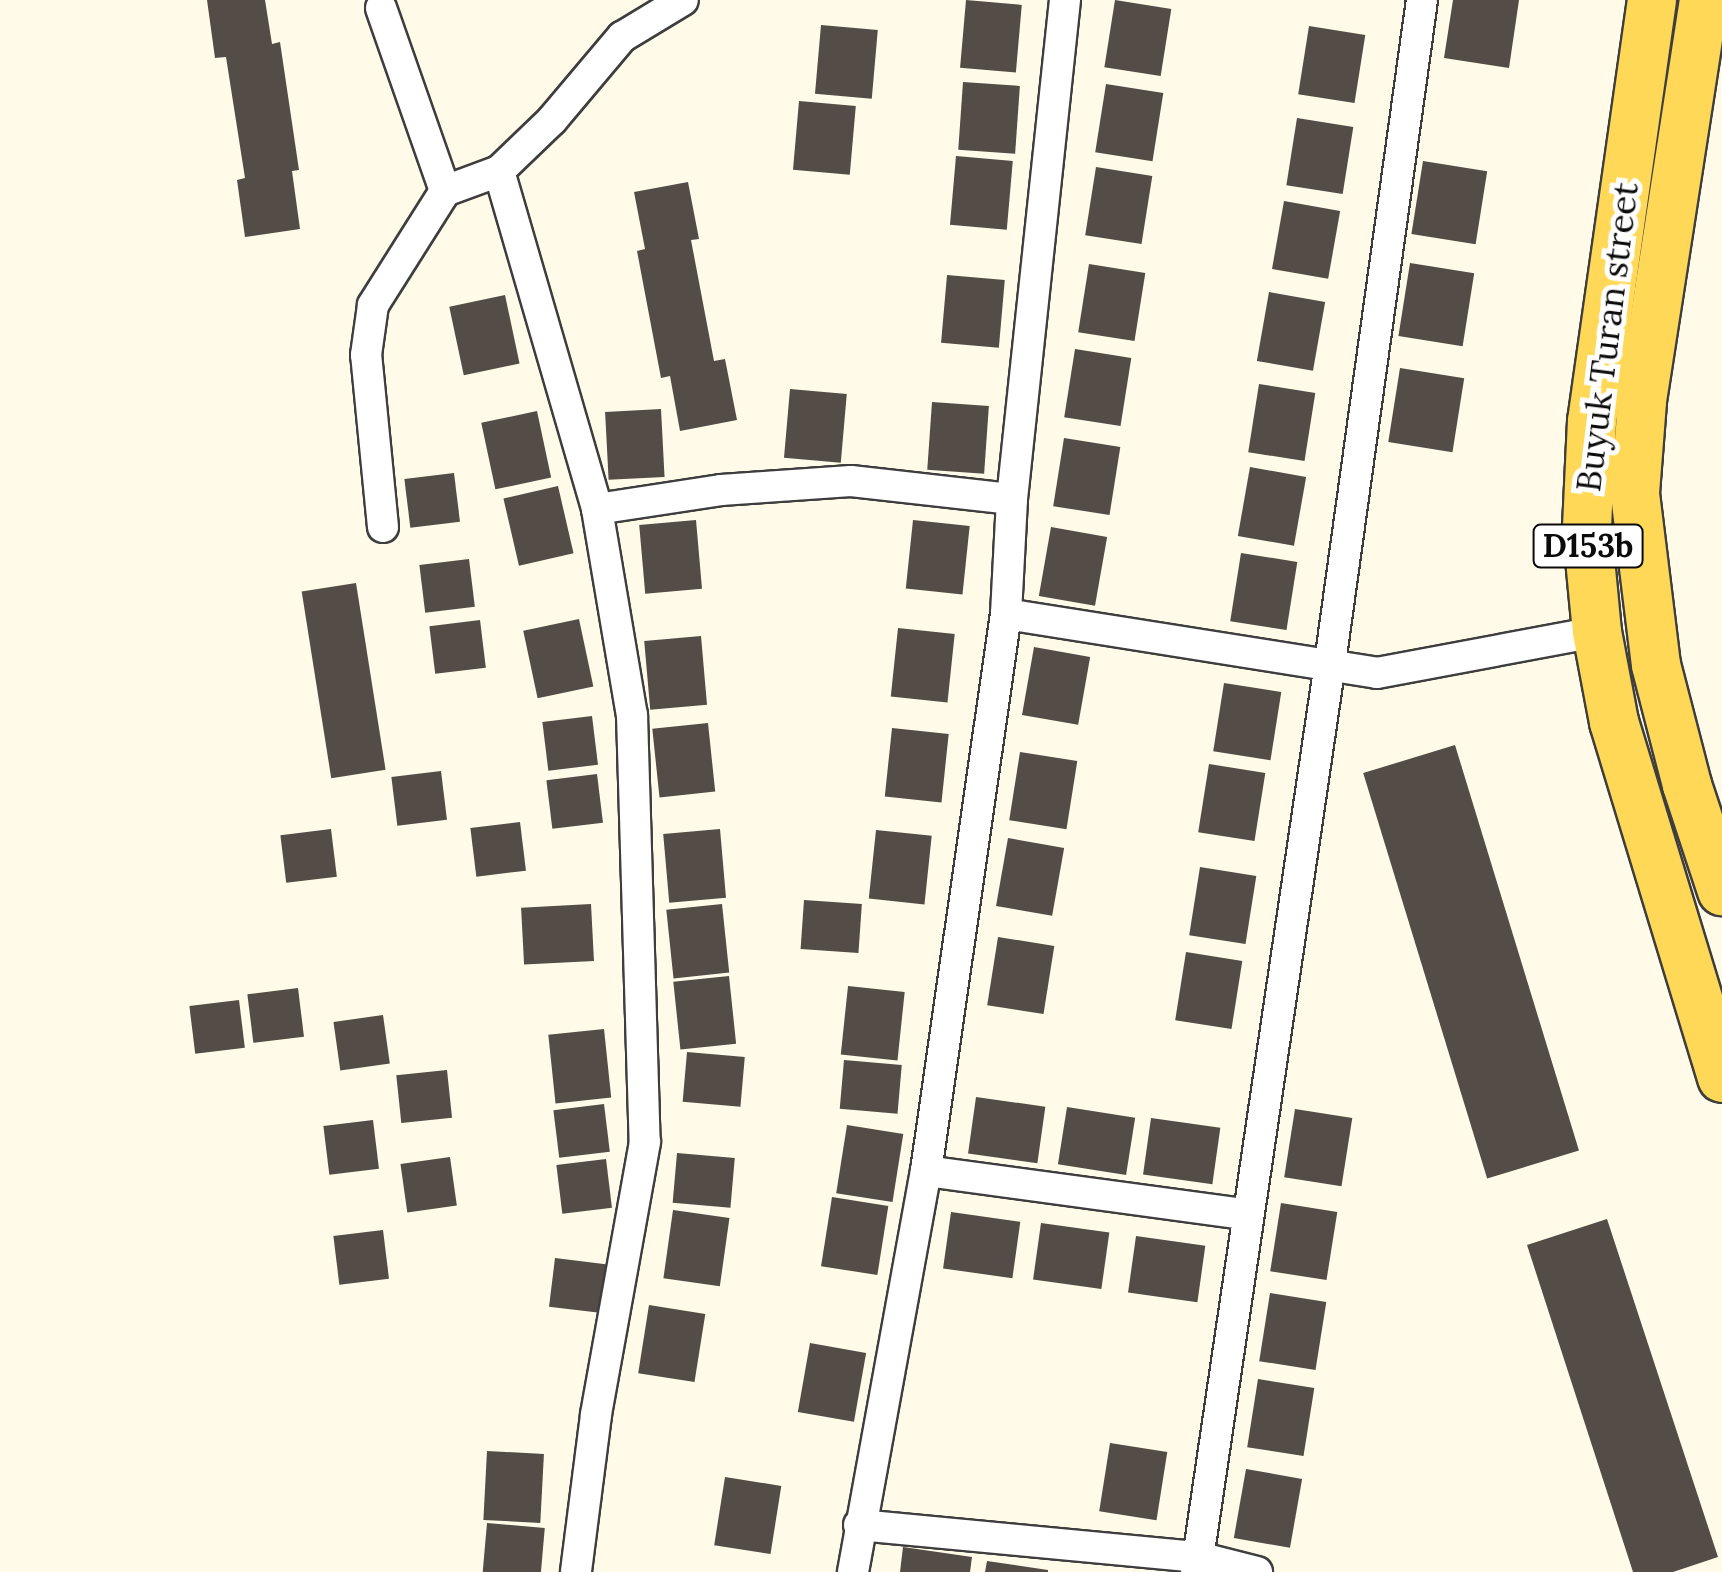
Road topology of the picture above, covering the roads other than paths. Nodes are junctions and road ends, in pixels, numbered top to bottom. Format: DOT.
graph roads {
  1 [pos="683,0"];
  2 [pos="1065,0"];
  3 [pos="1422,0"];
  4 [pos="1652,0"];
  5 [pos="1704,0"];
  6 [pos="381,8"];
  7 [pos="499,171"];
  8 [pos="445,192"];
  9 [pos="1012,499"];
  10 [pos="596,509"];
  11 [pos="384,527"];
  12 [pos="1006,614"];
  13 [pos="1597,632"];
  14 [pos="1330,664"];
  15 [pos="1722,891"];
  16 [pos="1722,1078"];
  17 [pos="926,1172"];
  18 [pos="1246,1214"];
  19 [pos="859,1525"];
  20 [pos="1197,1564"];
  21 [pos="576,1572"];
  22 [pos="852,1572"];
  23 [pos="1257,1572"];
  1 -- 7 [label="street"];
  2 -- 9 [label="street"];
  3 -- 14 [label="street"];
  4 -- 13 [label="main road, Buyuk Turan street / D153b"];
  5 -- 15 [label="main road, Buyuk Turan street / D153b"];
  6 -- 8 [label="street"];
  7 -- 8 [label="street"];
  7 -- 10 [label="street"];
  8 -- 11 [label="street"];
  9 -- 10 [label="street"];
  9 -- 12 [label="street"];
  10 -- 21 [label="street"];
  12 -- 14 [label="street"];
  12 -- 17 [label="street"];
  13 -- 14 [label="street"];
  13 -- 16 [label="main road, Buyuk Turan street / D153b"];
  14 -- 18 [label="street"];
  17 -- 18 [label="street"];
  17 -- 19 [label="street"];
  18 -- 20 [label="street"];
  19 -- 20 [label="street"];
  19 -- 22 [label="street"];
  20 -- 23 [label="street"];
}
